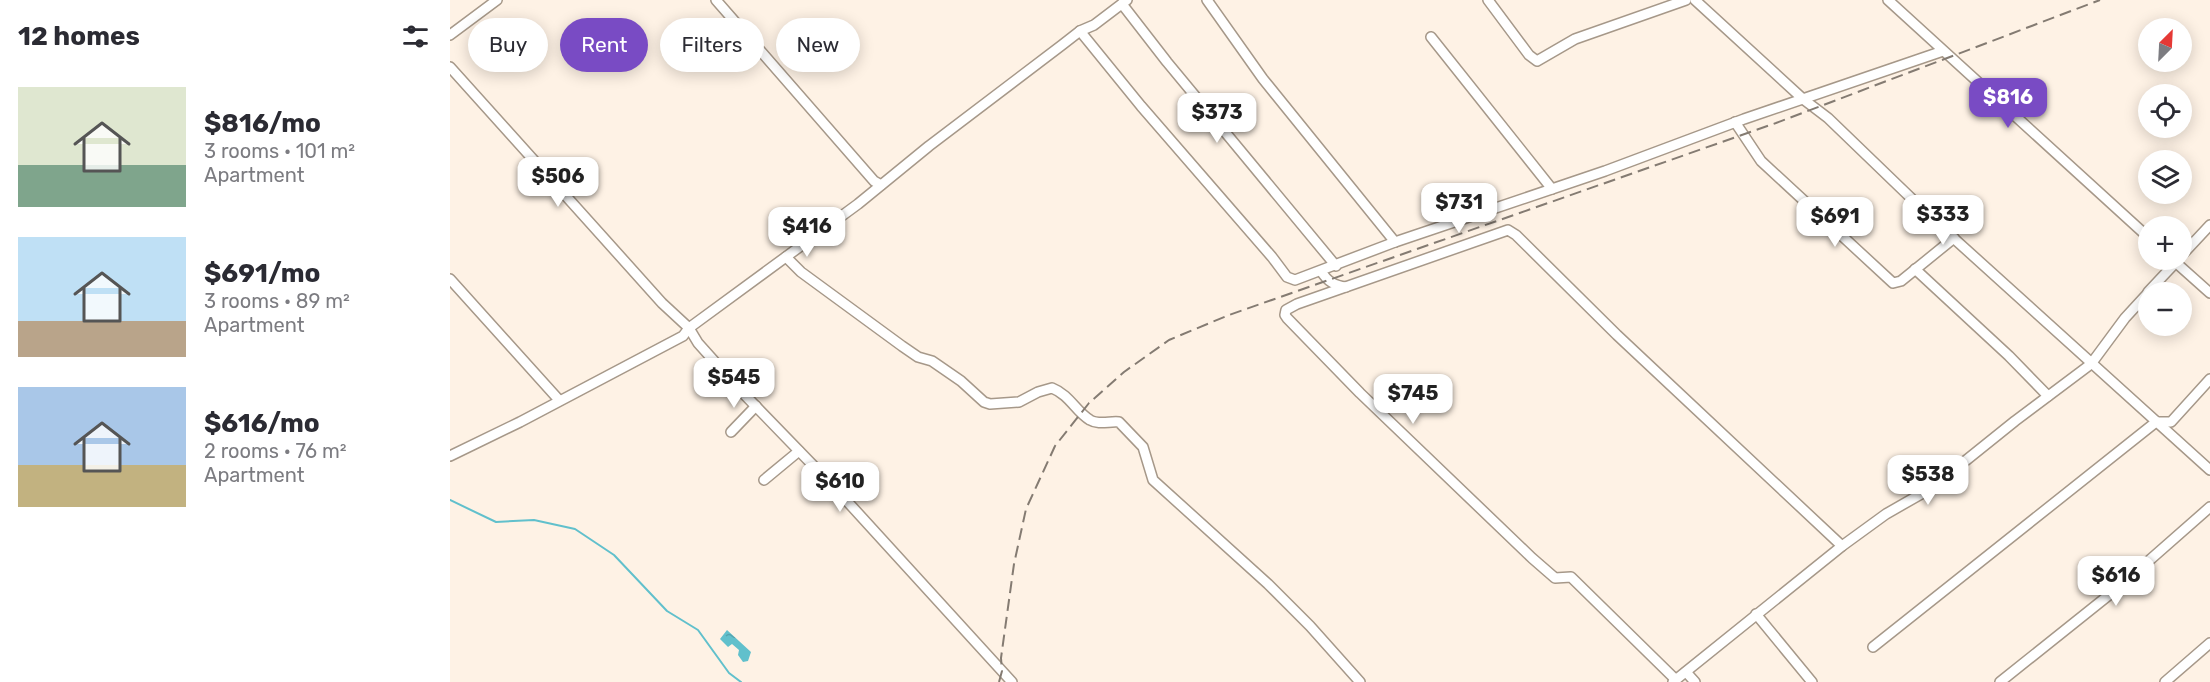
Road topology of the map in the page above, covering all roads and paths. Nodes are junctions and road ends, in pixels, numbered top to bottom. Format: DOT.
graph roads {
  1 [pos="497,0"];
  2 [pos="716,0"];
  3 [pos="1207,0"];
  4 [pos="1488,0"];
  5 [pos="1686,0"];
  6 [pos="1695,0"];
  7 [pos="1888,0"];
  8 [pos="1124,2"];
  9 [pos="1080,31"];
  10 [pos="450,35"];
  11 [pos="1431,37"];
  12 [pos="1943,51"];
  13 [pos="450,67"];
  14 [pos="1803,99"];
  15 [pos="1735,122"];
  16 [pos="881,185"];
  17 [pos="1552,189"];
  18 [pos="2210,225"];
  19 [pos="2138,228"];
  20 [pos="1953,238"];
  21 [pos="1395,242"];
  22 [pos="2192,244"];
  23 [pos="786,257"];
  24 [pos="1336,266"];
  25 [pos="1915,269"];
  26 [pos="2168,270"];
  27 [pos="2188,270"];
  28 [pos="1321,271"];
  29 [pos="450,279"];
  30 [pos="2157,282"];
  31 [pos="1348,287"];
  32 [pos="2210,293"];
  33 [pos="2138,304"];
  34 [pos="689,328"];
  35 [pos="2091,364"];
  36 [pos="2210,379"];
  37 [pos="2048,396"];
  38 [pos="559,400"];
  39 [pos="756,406"];
  40 [pos="2156,422"];
  41 [pos="731,432"];
  42 [pos="799,451"];
  43 [pos="450,456"];
  44 [pos="2210,470"];
  45 [pos="764,480"];
  46 [pos="2210,507"];
  47 [pos="1842,546"];
  48 [pos="1756,614"];
  49 [pos="2210,643"];
  50 [pos="1873,647"];
  51 [pos="1686,672"];
  52 [pos="1675,681"];
  53 [pos="1012,682"];
  54 [pos="1360,682"];
  55 [pos="1695,682"];
  56 [pos="1812,682"];
  57 [pos="2000,682"];
  58 [pos="2166,682"];
  1 -- 10 [label="street"];
  2 -- 16 [label="street"];
  3 -- 21 [label="street"];
  4 -- 5 [label="street"];
  6 -- 14 [label="street"];
  7 -- 12 [label="street"];
  8 -- 9 [label="street"];
  8 -- 24 [label="street"];
  9 -- 16 [label="street"];
  9 -- 28 [label="street"];
  11 -- 17 [label="street"];
  12 -- 14 [label="street"];
  12 -- 19 [label="street"];
  13 -- 34 [label="street"];
  14 -- 15 [label="street"];
  14 -- 20 [label="street"];
  15 -- 17 [label="street"];
  15 -- 25 [label="street"];
  16 -- 23 [label="street"];
  17 -- 21 [label="street"];
  18 -- 22 [label="street"];
  20 -- 25 [label="street"];
  20 -- 35 [label="street"];
  21 -- 24 [label="street"];
  23 -- 34 [label="street"];
  23 -- 54 [label="street"];
  24 -- 28 [label="street"];
  25 -- 37 [label="street"];
  26 -- 30 [label="street"];
  27 -- 32 [label="street"];
  28 -- 31 [label="street"];
  29 -- 38 [label="street"];
  31 -- 47 [label="street"];
  31 -- 52 [label="street"];
  33 -- 35 [label="street"];
  34 -- 38 [label="street"];
  34 -- 39 [label="street"];
  35 -- 37 [label="street"];
  35 -- 40 [label="street"];
  36 -- 40 [label="street"];
  37 -- 47 [label="street"];
  38 -- 43 [label="street"];
  39 -- 41 [label="street"];
  39 -- 42 [label="street"];
  40 -- 44 [label="street"];
  40 -- 50 [label="street"];
  42 -- 45 [label="street"];
  42 -- 53 [label="street"];
  46 -- 57 [label="street"];
  47 -- 48 [label="street"];
  48 -- 51 [label="street"];
  48 -- 56 [label="street"];
  49 -- 58 [label="street"];
  51 -- 52 [label="street"];
  51 -- 55 [label="street"];
}
